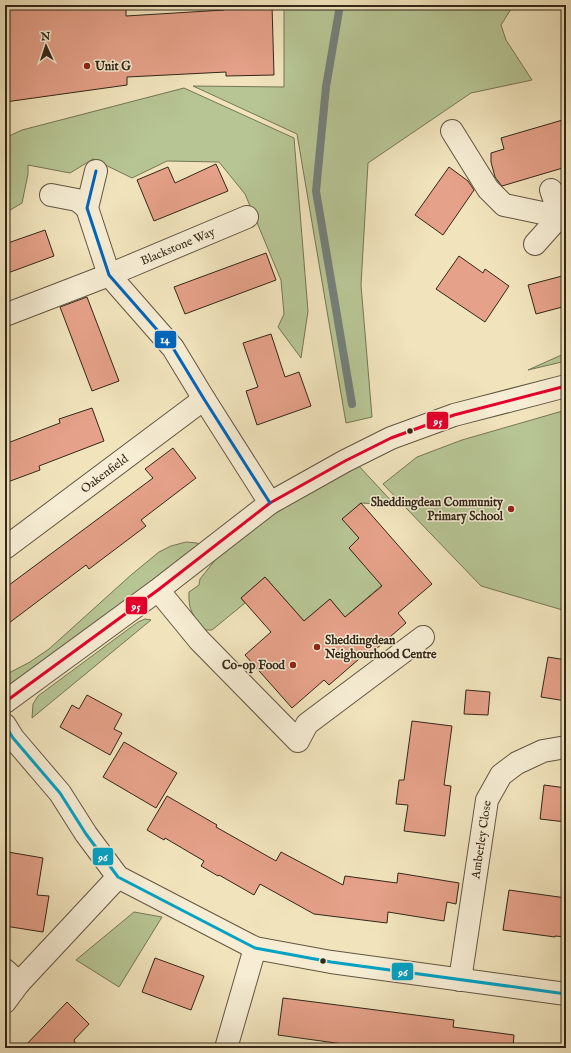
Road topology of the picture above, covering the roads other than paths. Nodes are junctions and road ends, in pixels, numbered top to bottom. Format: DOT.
graph roads {
  1 [pos="452,131"];
  2 [pos="96,171"];
  3 [pos="551,190"];
  4 [pos="51,195"];
  5 [pos="87,208"];
  6 [pos="247,217"];
  7 [pos="563,217"];
  8 [pos="535,244"];
  9 [pos="109,275"];
  10 [pos="5,315"];
  11 [pos="566,386"];
  12 [pos="204,399"];
  13 [pos="270,503"];
  14 [pos="5,548"];
  15 [pos="158,590"];
  16 [pos="423,637"];
  17 [pos="5,702"];
  18 [pos="5,725"];
  19 [pos="566,747"];
  20 [pos="118,877"];
  21 [pos="255,948"];
  22 [pos="12,977"];
  23 [pos="460,980"];
  24 [pos="566,994"];
  25 [pos="5,1002"];
  26 [pos="226,1048"];
  1 -- 7 [label="street"];
  2 -- 5 [label="street"];
  3 -- 7 [label="street"];
  4 -- 5 [label="street"];
  5 -- 9 [label="street"];
  6 -- 9 [label="street, Blackstone Way"];
  7 -- 8 [label="street"];
  9 -- 10 [label="street, Blackstone Way"];
  9 -- 12 [label="street"];
  11 -- 13 [label="street"];
  12 -- 13 [label="street"];
  12 -- 14 [label="street, Oakenfield"];
  13 -- 15 [label="street"];
  15 -- 16 [label="street"];
  15 -- 17 [label="street"];
  18 -- 20 [label="street"];
  19 -- 23 [label="street, Amberley Close"];
  20 -- 21 [label="street"];
  20 -- 22 [label="street"];
  21 -- 23 [label="street"];
  21 -- 26 [label="street"];
  22 -- 25 [label="street"];
  23 -- 24 [label="street"];
}
